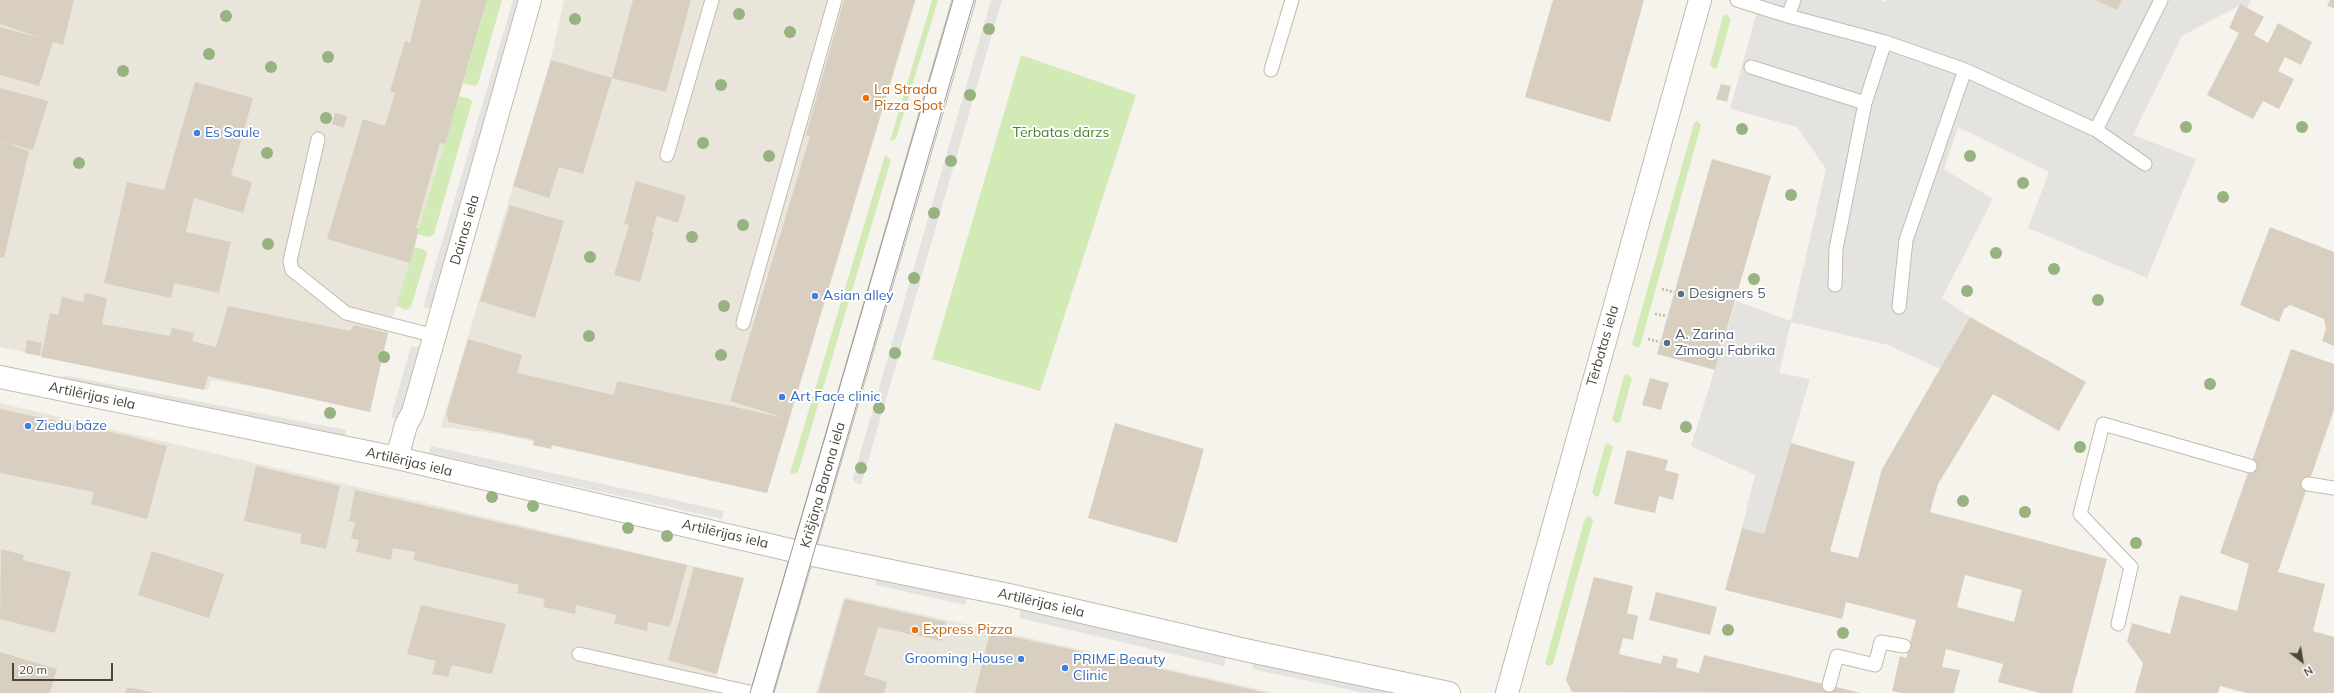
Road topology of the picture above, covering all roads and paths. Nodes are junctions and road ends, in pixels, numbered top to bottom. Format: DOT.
graph roads {
  1 [pos="530,0"];
  2 [pos="712,0"];
  3 [pos="835,0"];
  4 [pos="964,0"];
  5 [pos="1292,0"];
  6 [pos="1700,0"];
  7 [pos="1737,0"];
  8 [pos="1794,0"];
  9 [pos="2161,0"];
  10 [pos="1788,16"];
  11 [pos="1885,42"];
  12 [pos="1751,68"];
  13 [pos="1271,70"];
  14 [pos="1965,70"];
  15 [pos="1865,103"];
  16 [pos="2096,130"];
  17 [pos="318,140"];
  18 [pos="667,155"];
  19 [pos="2145,164"];
  20 [pos="1834,285"];
  21 [pos="1662,289"];
  22 [pos="1674,292"];
  23 [pos="1899,307"];
  24 [pos="1655,314"];
  25 [pos="1667,316"];
  26 [pos="743,323"];
  27 [pos="434,336"];
  28 [pos="1648,339"];
  29 [pos="1660,342"];
  30 [pos="0,377"];
  31 [pos="397,458"];
  32 [pos="2250,466"];
  33 [pos="2308,484"];
  34 [pos="2334,488"];
  35 [pos="803,553"];
  36 [pos="2118,624"];
  37 [pos="1904,646"];
  38 [pos="579,654"];
  39 [pos="1829,685"];
  40 [pos="754,693"];
  41 [pos="762,693"];
  42 [pos="1449,693"];
  43 [pos="1507,693"];
  1 -- 27 [label="street, Dainas iela"];
  2 -- 18 [label="lane"];
  3 -- 26 [label="lane"];
  4 -- 35 [label="street, Krišjāņa Barona iela"];
  5 -- 13 [label="lane"];
  6 -- 43 [label="street, Tērbatas iela"];
  7 -- 10 [label="lane"];
  8 -- 10 [label="lane"];
  9 -- 16 [label="lane"];
  10 -- 11 [label="lane"];
  11 -- 14 [label="lane"];
  11 -- 15 [label="lane"];
  12 -- 15 [label="lane"];
  14 -- 16 [label="lane"];
  14 -- 23 [label="lane"];
  15 -- 20 [label="lane"];
  16 -- 19 [label="lane"];
  17 -- 27 [label="lane"];
  21 -- 22 [label="path"];
  24 -- 25 [label="path"];
  27 -- 31 [label="street, Dainas iela"];
  28 -- 29 [label="path"];
  30 -- 31 [label="street, Artilērijas iela"];
  31 -- 35 [label="street, Artilērijas iela"];
  32 -- 36 [label="lane"];
  33 -- 34 [label="lane"];
  35 -- 41 [label="street, Krišjāņa Barona iela"];
  35 -- 42 [label="street, Artilērijas iela"];
  37 -- 39 [label="lane"];
  38 -- 40 [label="lane"];
}
